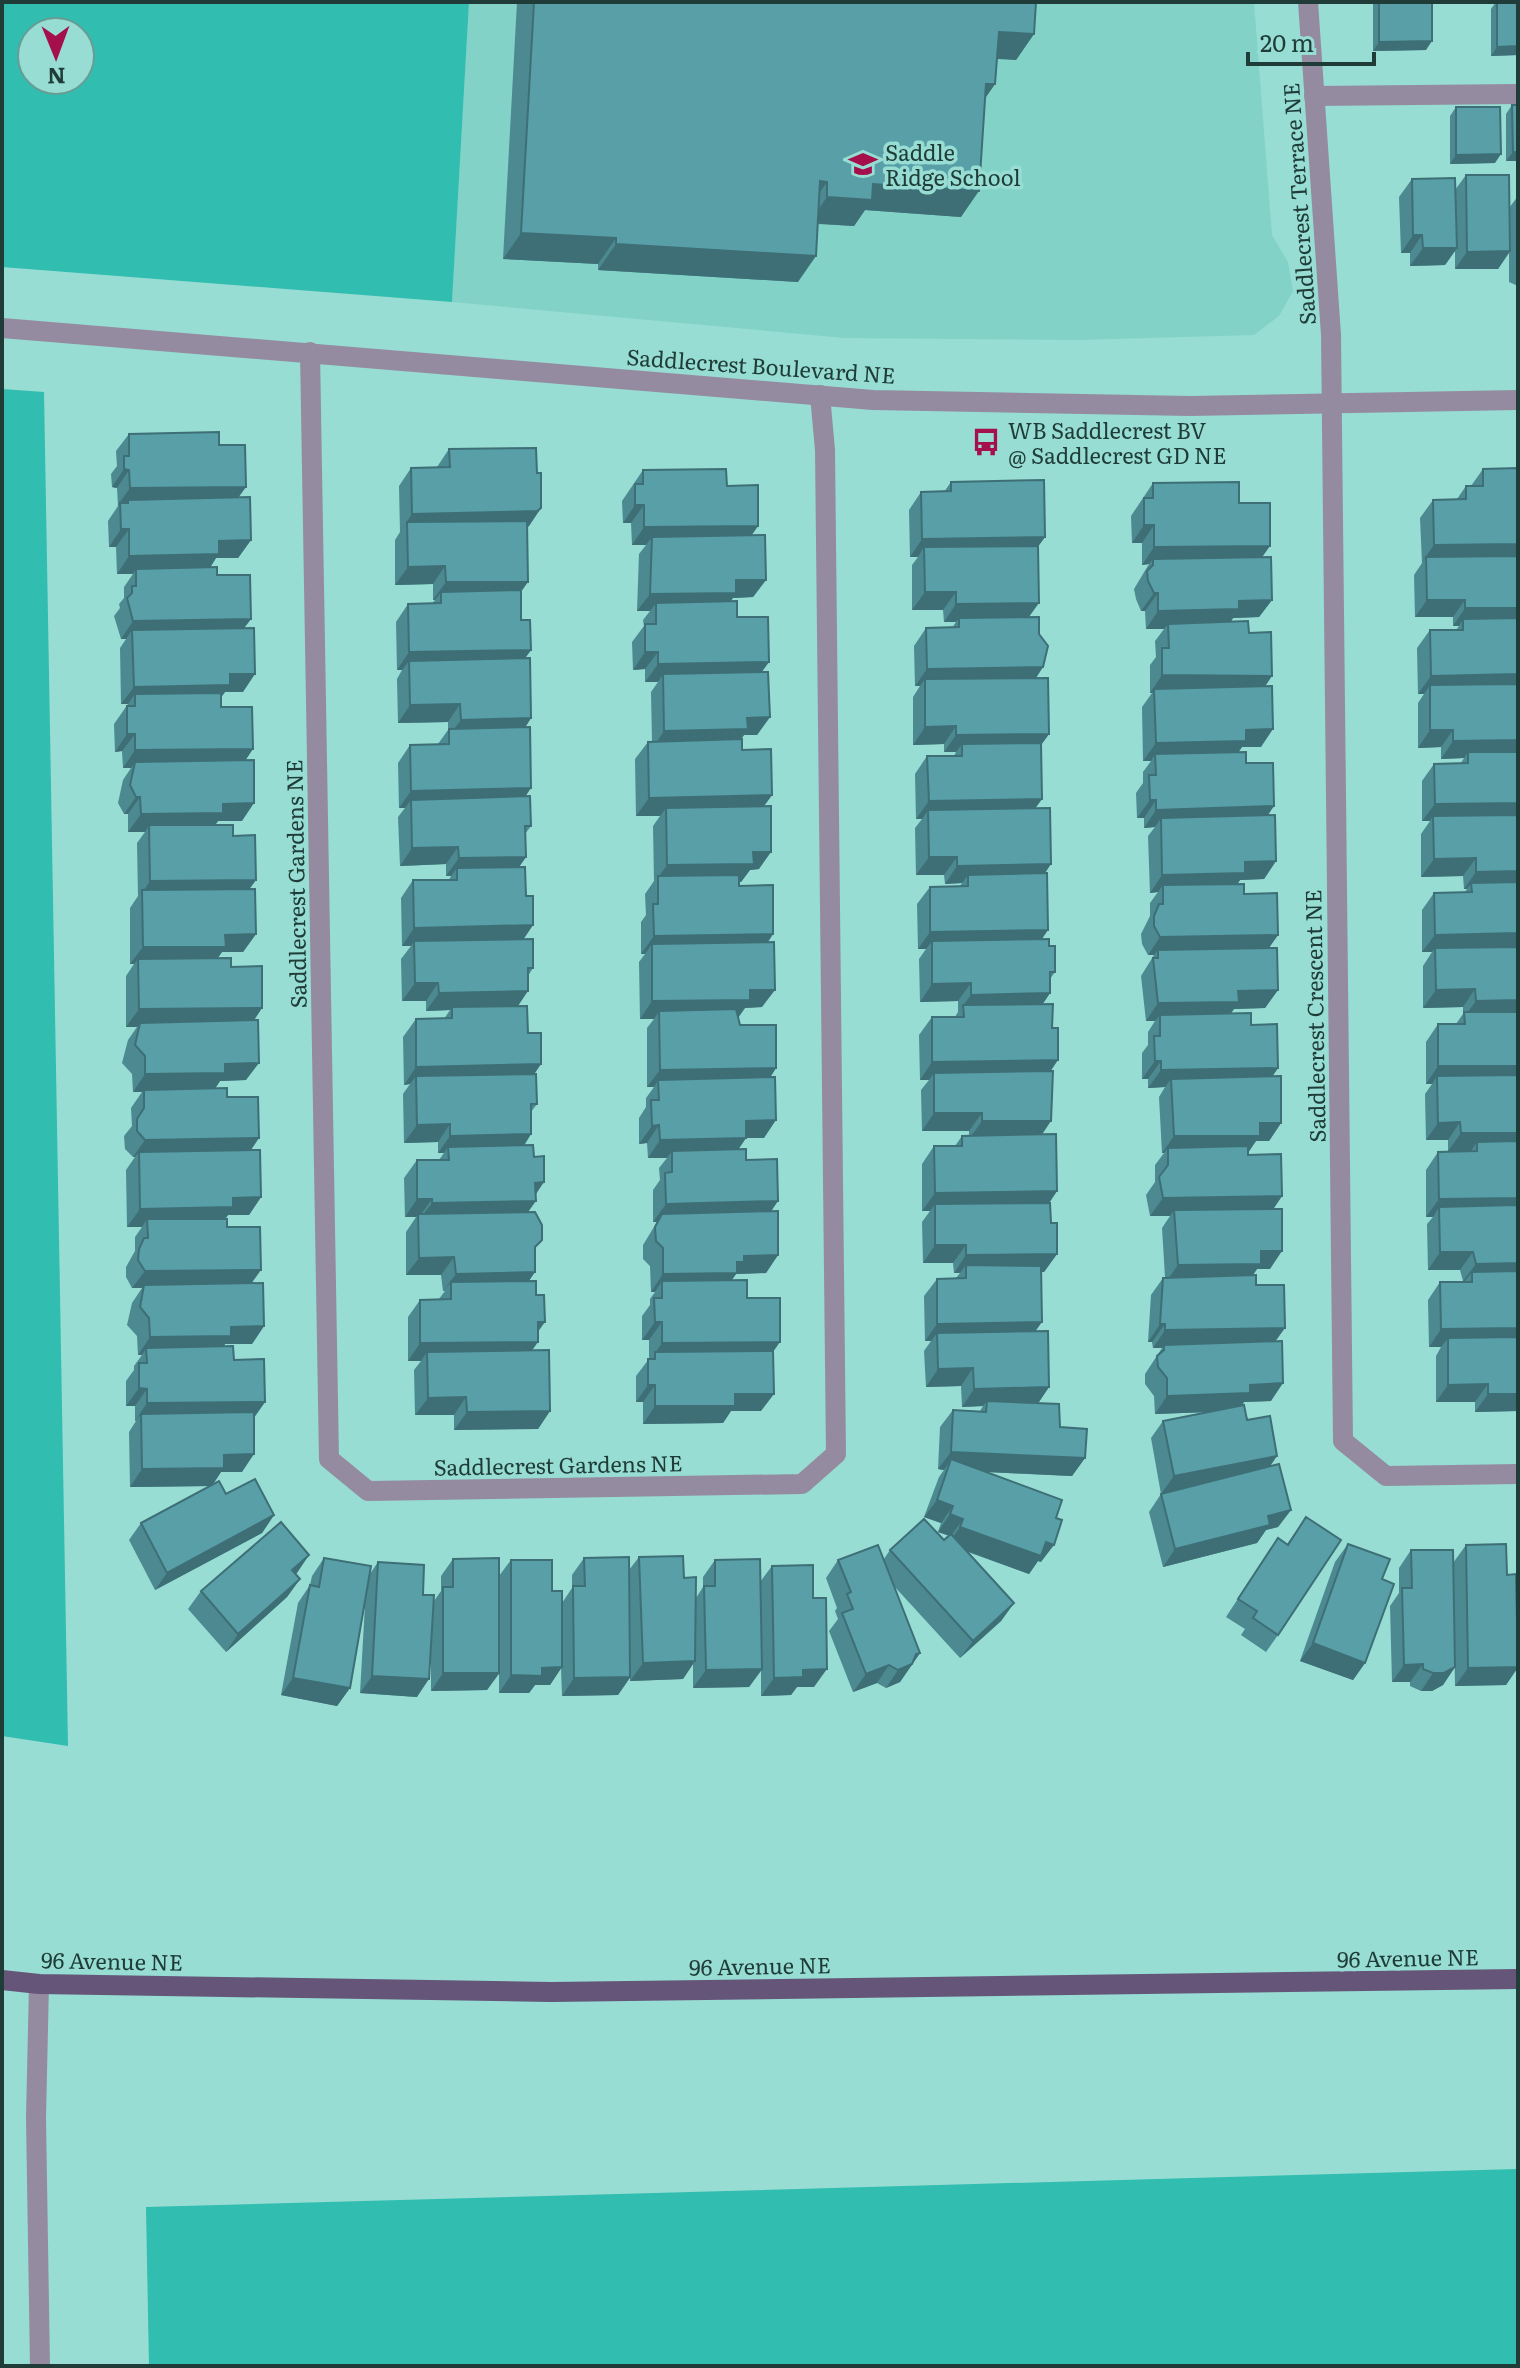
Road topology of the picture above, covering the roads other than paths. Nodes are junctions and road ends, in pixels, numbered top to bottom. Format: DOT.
graph roads {
  1 [pos="1308,2"];
  2 [pos="1518,94"];
  3 [pos="1314,96"];
  4 [pos="2,328"];
  5 [pos="310,352"];
  6 [pos="820,395"];
  7 [pos="1518,400"];
  8 [pos="1330,403"];
  9 [pos="1518,1474"];
  10 [pos="1518,1979"];
  11 [pos="2,1980"];
  12 [pos="39,1984"];
  13 [pos="40,2366"];
  1 -- 3 [label="street, Saddlecrest Terrace NE"];
  2 -- 3 [label="street"];
  3 -- 8 [label="street, Saddlecrest Terrace NE"];
  4 -- 5 [label="street, Saddlecrest Boulevard NE"];
  5 -- 6 [label="street, Saddlecrest Boulevard NE"];
  5 -- 6 [label="street, Saddlecrest Gardens NE"];
  6 -- 8 [label="street, Saddlecrest Boulevard NE"];
  7 -- 8 [label="street, Saddlecrest Boulevard NE"];
  8 -- 9 [label="street, Saddlecrest Crescent NE"];
  10 -- 12 [label="main road, 96 Avenue NE"];
  11 -- 12 [label="main road, 96 Avenue NE"];
  12 -- 13 [label="street"];
}
